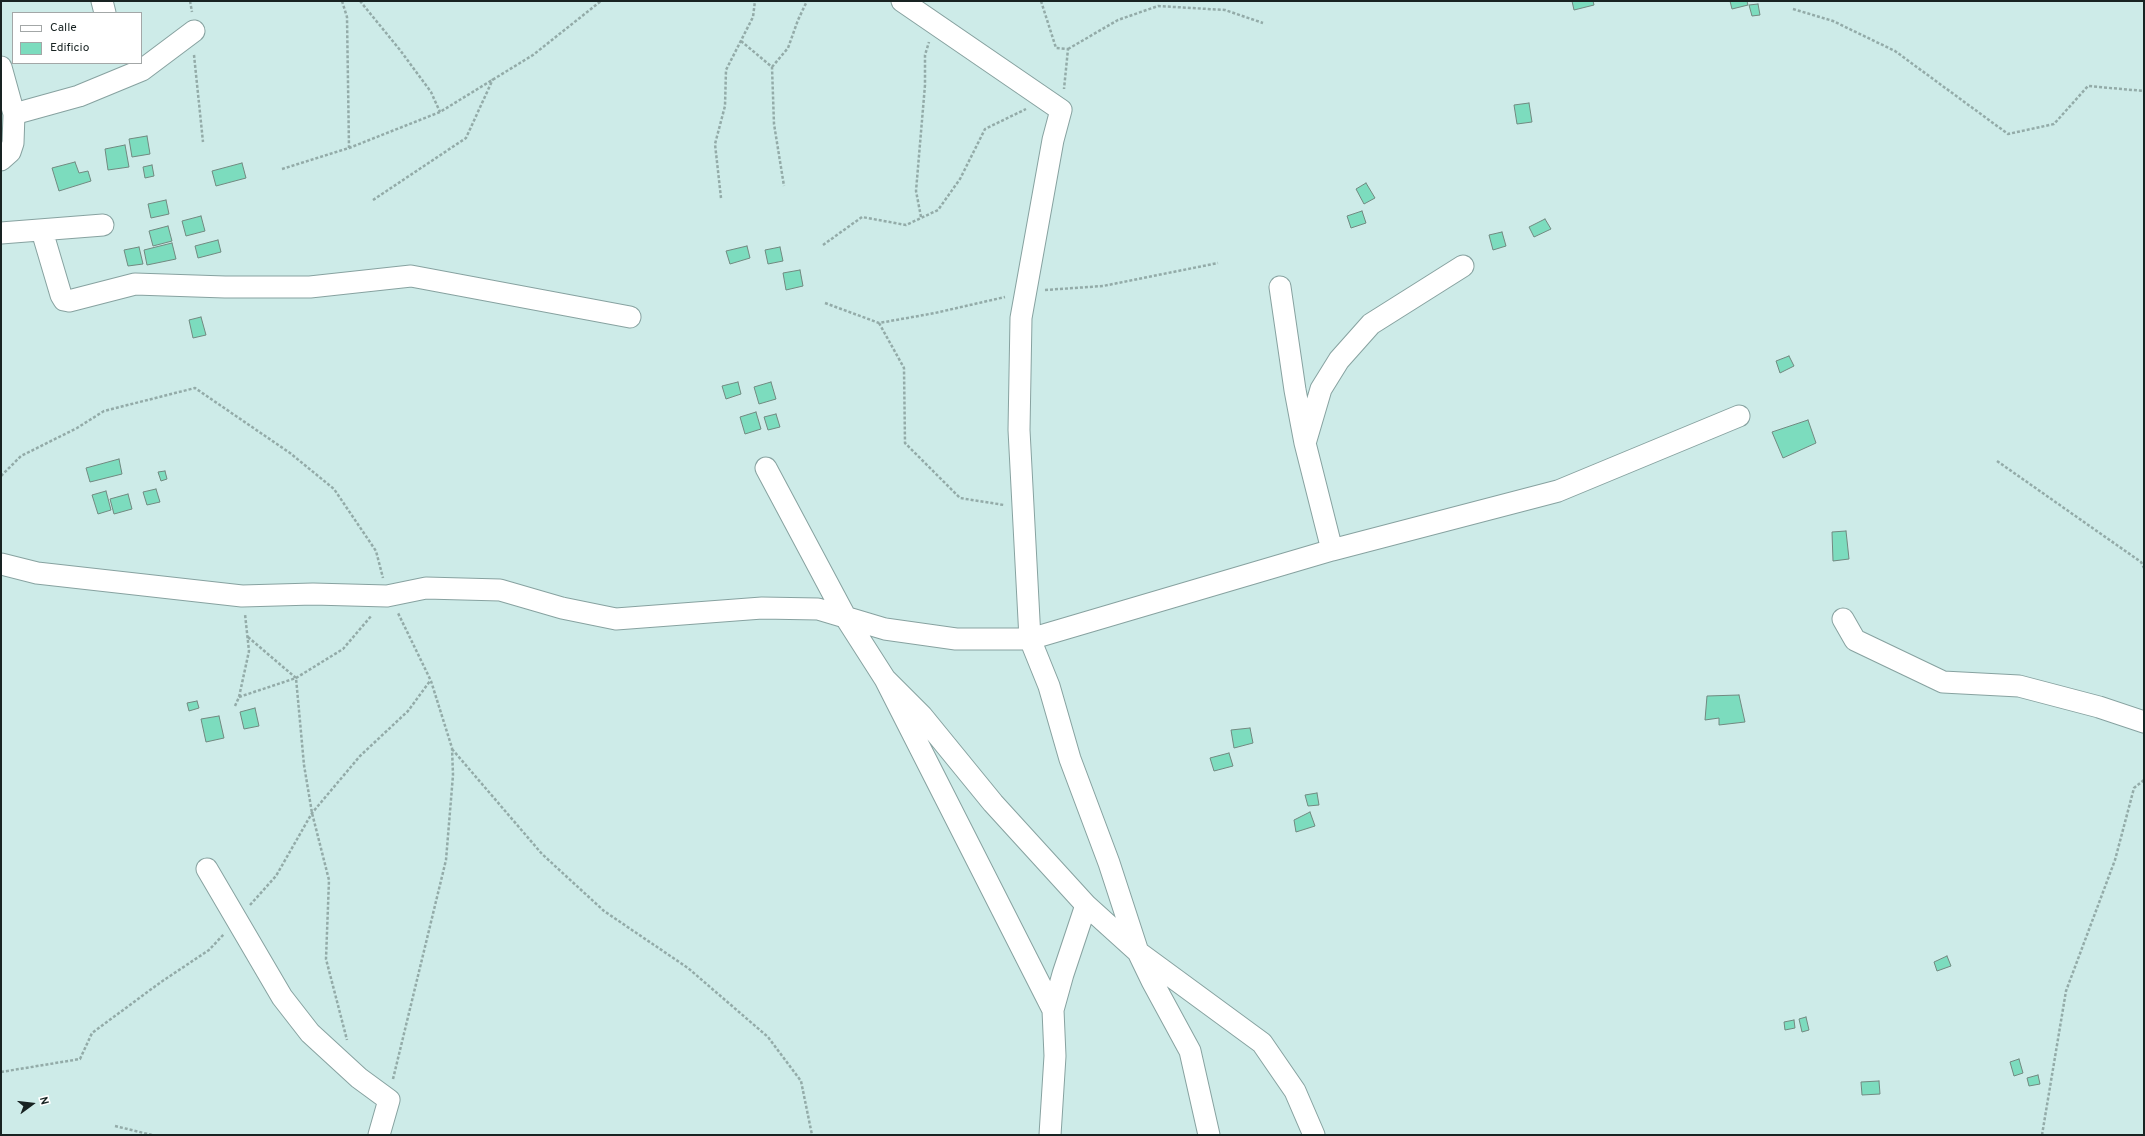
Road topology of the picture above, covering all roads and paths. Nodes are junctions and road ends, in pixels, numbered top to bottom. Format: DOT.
graph roads {
  1 [pos="102,1"];
  2 [pos="190,1"];
  3 [pos="342,1"];
  4 [pos="360,1"];
  5 [pos="601,1"];
  6 [pos="755,1"];
  7 [pos="808,1"];
  8 [pos="902,1"];
  9 [pos="1041,1"];
  10 [pos="1793,9"];
  11 [pos="105,12"];
  12 [pos="1263,23"];
  13 [pos="935,24"];
  14 [pos="194,31"];
  15 [pos="741,40"];
  16 [pos="1068,49"];
  17 [pos="1,67"];
  18 [pos="772,67"];
  19 [pos="120,71"];
  20 [pos="493,78"];
  21 [pos="2144,91"];
  22 [pos="1045,97"];
  23 [pos="1061,110"];
  24 [pos="440,112"];
  25 [pos="14,114"];
  26 [pos="203,142"];
  27 [pos="349,148"];
  28 [pos="1,160"];
  29 [pos="282,169"];
  30 [pos="784,186"];
  31 [pos="721,198"];
  32 [pos="373,200"];
  33 [pos="922,217"];
  34 [pos="103,225"];
  35 [pos="42,231"];
  36 [pos="1,233"];
  37 [pos="823,245"];
  38 [pos="1463,266"];
  39 [pos="1280,287"];
  40 [pos="630,317"];
  41 [pos="879,323"];
  42 [pos="1739,416"];
  43 [pos="1305,443"];
  44 [pos="1997,461"];
  45 [pos="766,468"];
  46 [pos="1,476"];
  47 [pos="1023,508"];
  48 [pos="1332,550"];
  49 [pos="1,564"];
  50 [pos="2144,568"];
  51 [pos="242,596"];
  52 [pos="388,596"];
  53 [pos="846,618"];
  54 [pos="1843,619"];
  55 [pos="248,637"];
  56 [pos="1030,639"];
  57 [pos="296,678"];
  58 [pos="885,679"];
  59 [pos="430,681"];
  60 [pos="240,697"];
  61 [pos="235,706"];
  62 [pos="2144,722"];
  63 [pos="452,748"];
  64 [pos="2144,780"];
  65 [pos="312,813"];
  66 [pos="207,869"];
  67 [pos="1086,905"];
  68 [pos="237,920"];
  69 [pos="1138,952"];
  70 [pos="1053,1010"];
  71 [pos="347,1042"];
  72 [pos="1,1072"];
  73 [pos="389,1100"];
  74 [pos="115,1126"];
  75 [pos="152,1135"];
  76 [pos="379,1135"];
  77 [pos="812,1135"];
  78 [pos="1050,1135"];
  79 [pos="1209,1135"];
  80 [pos="1314,1135"];
  81 [pos="2042,1135"];
  1 -- 11 [label="street"];
  2 -- 14 [label="path"];
  3 -- 27 [label="path"];
  4 -- 24 [label="path"];
  5 -- 20 [label="path"];
  6 -- 15 [label="path"];
  7 -- 18 [label="path"];
  8 -- 13 [label="street"];
  9 -- 16 [label="path"];
  10 -- 21 [label="path"];
  12 -- 16 [label="path"];
  13 -- 22 [label="street"];
  13 -- 33 [label="path"];
  14 -- 19 [label="street"];
  14 -- 26 [label="path"];
  15 -- 18 [label="path"];
  15 -- 31 [label="path"];
  16 -- 23 [label="path"];
  17 -- 25 [label="street"];
  18 -- 30 [label="path"];
  19 -- 25 [label="street"];
  20 -- 24 [label="path"];
  20 -- 32 [label="path"];
  22 -- 23 [label="street"];
  22 -- 33 [label="path"];
  23 -- 47 [label="street"];
  24 -- 27 [label="path"];
  25 -- 28 [label="street"];
  27 -- 29 [label="path"];
  33 -- 37 [label="path"];
  34 -- 35 [label="street"];
  35 -- 36 [label="street"];
  35 -- 40 [label="street"];
  38 -- 43 [label="street"];
  39 -- 43 [label="street"];
  41 -- 47 [label="path"];
  42 -- 48 [label="street"];
  43 -- 48 [label="street"];
  44 -- 50 [label="path"];
  45 -- 53 [label="street"];
  46 -- 52 [label="path"];
  47 -- 56 [label="street"];
  48 -- 56 [label="street"];
  49 -- 51 [label="street"];
  51 -- 52 [label="street"];
  51 -- 55 [label="path"];
  52 -- 53 [label="street"];
  52 -- 57 [label="path"];
  52 -- 59 [label="path"];
  53 -- 56 [label="street"];
  53 -- 58 [label="street"];
  54 -- 62 [label="street"];
  55 -- 57 [label="path"];
  55 -- 60 [label="path"];
  56 -- 69 [label="street"];
  57 -- 60 [label="path"];
  57 -- 65 [label="path"];
  58 -- 67 [label="street"];
  58 -- 70 [label="street"];
  59 -- 63 [label="path"];
  59 -- 65 [label="path"];
  60 -- 61 [label="path"];
  63 -- 73 [label="path"];
  63 -- 77 [label="path"];
  64 -- 81 [label="path"];
  65 -- 68 [label="path"];
  65 -- 71 [label="path"];
  66 -- 68 [label="street"];
  67 -- 69 [label="street"];
  67 -- 70 [label="street"];
  68 -- 72 [label="path"];
  68 -- 73 [label="street"];
  69 -- 79 [label="street"];
  69 -- 80 [label="street"];
  70 -- 78 [label="street"];
  73 -- 76 [label="street"];
  74 -- 75 [label="path"];
}
